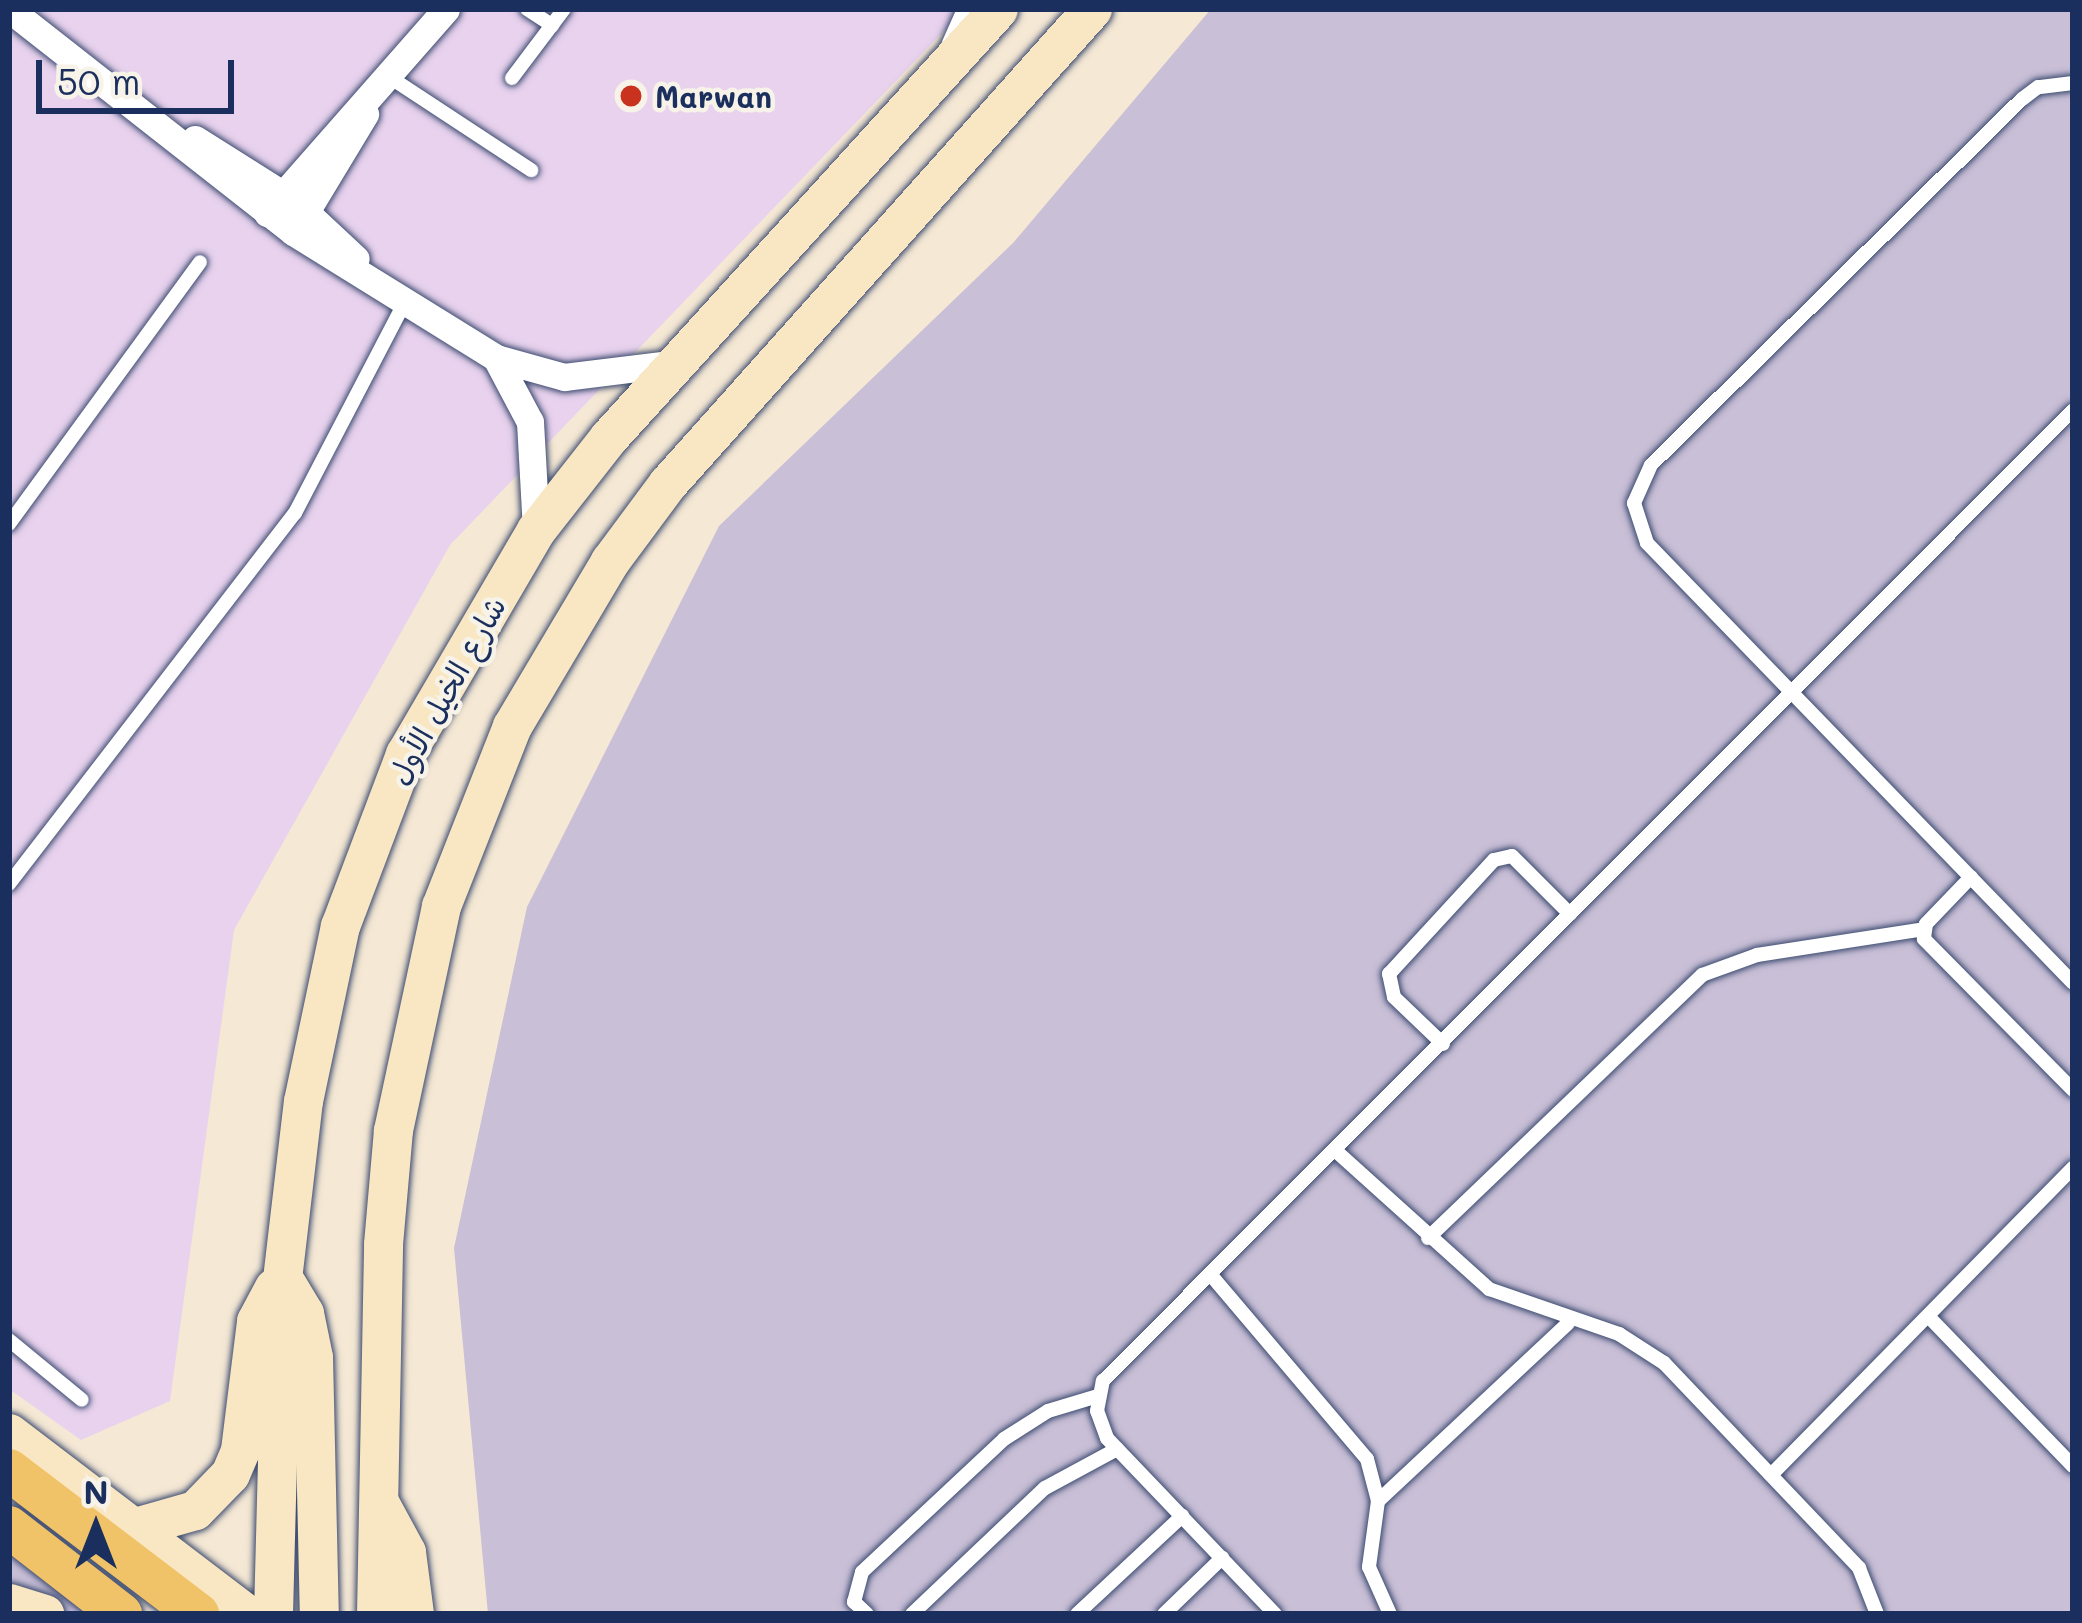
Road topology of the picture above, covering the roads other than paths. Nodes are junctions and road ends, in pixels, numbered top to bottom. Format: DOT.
graph roads {
  1 [pos="9,9"];
  2 [pos="446,9"];
  3 [pos="527,9"];
  4 [pos="563,9"];
  5 [pos="964,9"];
  6 [pos="998,9"];
  7 [pos="1092,9"];
  8 [pos="552,25"];
  9 [pos="941,74"];
  10 [pos="391,78"];
  11 [pos="512,78"];
  12 [pos="2073,83"];
  13 [pos="369,105"];
  14 [pos="531,170"];
  15 [pos="274,203"];
  16 [pos="300,222"];
  17 [pos="200,262"];
  18 [pos="406,300"];
  19 [pos="496,358"];
  20 [pos="668,364"];
  21 [pos="2073,410"];
  22 [pos="9,524"];
  23 [pos="536,530"];
  24 [pos="1790,689"];
  25 [pos="1971,877"];
  26 [pos="9,884"];
  27 [pos="1570,914"];
  28 [pos="1924,929"];
  29 [pos="2073,983"];
  30 [pos="1443,1044"];
  31 [pos="2073,1090"];
  32 [pos="1337,1152"];
  33 [pos="2073,1168"];
  34 [pos="1427,1238"];
  35 [pos="1210,1274"];
  36 [pos="282,1279"];
  37 [pos="1928,1316"];
  38 [pos="1568,1323"];
  39 [pos="9,1340"];
  40 [pos="1098,1396"];
  41 [pos="82,1400"];
  42 [pos="9,1433"];
  43 [pos="1117,1449"];
  44 [pos="2073,1466"];
  45 [pos="9,1470"];
  46 [pos="1771,1475"];
  47 [pos="1378,1501"];
  48 [pos="379,1502"];
  49 [pos="1181,1516"];
  50 [pos="9,1527"];
  51 [pos="134,1527"];
  52 [pos="1222,1558"];
  53 [pos="12,1609"];
  54 [pos="864,1613"];
  55 [pos="44,1614"];
  56 [pos="121,1614"];
  57 [pos="198,1614"];
  58 [pos="247,1614"];
  59 [pos="273,1614"];
  60 [pos="319,1614"];
  61 [pos="376,1614"];
  62 [pos="415,1614"];
  63 [pos="911,1614"];
  64 [pos="1077,1614"];
  65 [pos="1164,1614"];
  66 [pos="1275,1614"];
  67 [pos="1390,1614"];
  68 [pos="1877,1614"];
  1 -- 15 [label="street"];
  2 -- 10 [label="street"];
  3 -- 8 [label="lane"];
  4 -- 8 [label="lane"];
  5 -- 9 [label="lane"];
  6 -- 9 [label="main road, شارع الخيل الأول"];
  7 -- 48 [label="main road"];
  8 -- 11 [label="lane"];
  9 -- 20 [label="main road, شارع الخيل الأول"];
  10 -- 13 [label="street"];
  10 -- 14 [label="lane"];
  12 -- 24 [label="lane"];
  13 -- 15 [label="street"];
  13 -- 16 [label="street"];
  15 -- 16 [label="street"];
  16 -- 18 [label="street"];
  17 -- 22 [label="lane"];
  18 -- 19 [label="street"];
  18 -- 26 [label="lane"];
  19 -- 20 [label="street"];
  19 -- 23 [label="street"];
  20 -- 23 [label="main road, شارع الخيل الأول"];
  21 -- 24 [label="lane"];
  23 -- 36 [label="main road, شارع الخيل الأول"];
  24 -- 25 [label="lane"];
  24 -- 27 [label="lane"];
  25 -- 28 [label="lane"];
  25 -- 29 [label="lane"];
  27 -- 30 [label="lane"];
  27 -- 30 [label="lane"];
  28 -- 31 [label="lane"];
  28 -- 34 [label="lane"];
  30 -- 32 [label="lane"];
  32 -- 34 [label="lane"];
  32 -- 35 [label="lane"];
  33 -- 37 [label="lane"];
  34 -- 38 [label="lane"];
  35 -- 40 [label="lane"];
  35 -- 47 [label="lane"];
  36 -- 51 [label="main road"];
  36 -- 59 [label="main road, شارع الخيل الأول"];
  36 -- 60 [label="main road"];
  37 -- 44 [label="lane"];
  37 -- 46 [label="lane"];
  38 -- 46 [label="lane"];
  38 -- 47 [label="lane"];
  39 -- 41 [label="lane"];
  40 -- 43 [label="lane"];
  40 -- 54 [label="lane"];
  42 -- 51 [label="main road"];
  43 -- 49 [label="lane"];
  43 -- 63 [label="lane"];
  45 -- 57 [label="main road"];
  46 -- 68 [label="lane"];
  47 -- 67 [label="lane"];
  48 -- 61 [label="main road"];
  48 -- 62 [label="main road"];
  49 -- 52 [label="lane"];
  49 -- 64 [label="lane"];
  50 -- 56 [label="main road"];
  51 -- 58 [label="main road"];
  52 -- 65 [label="lane"];
  52 -- 66 [label="lane"];
  53 -- 55 [label="main road"];
}
